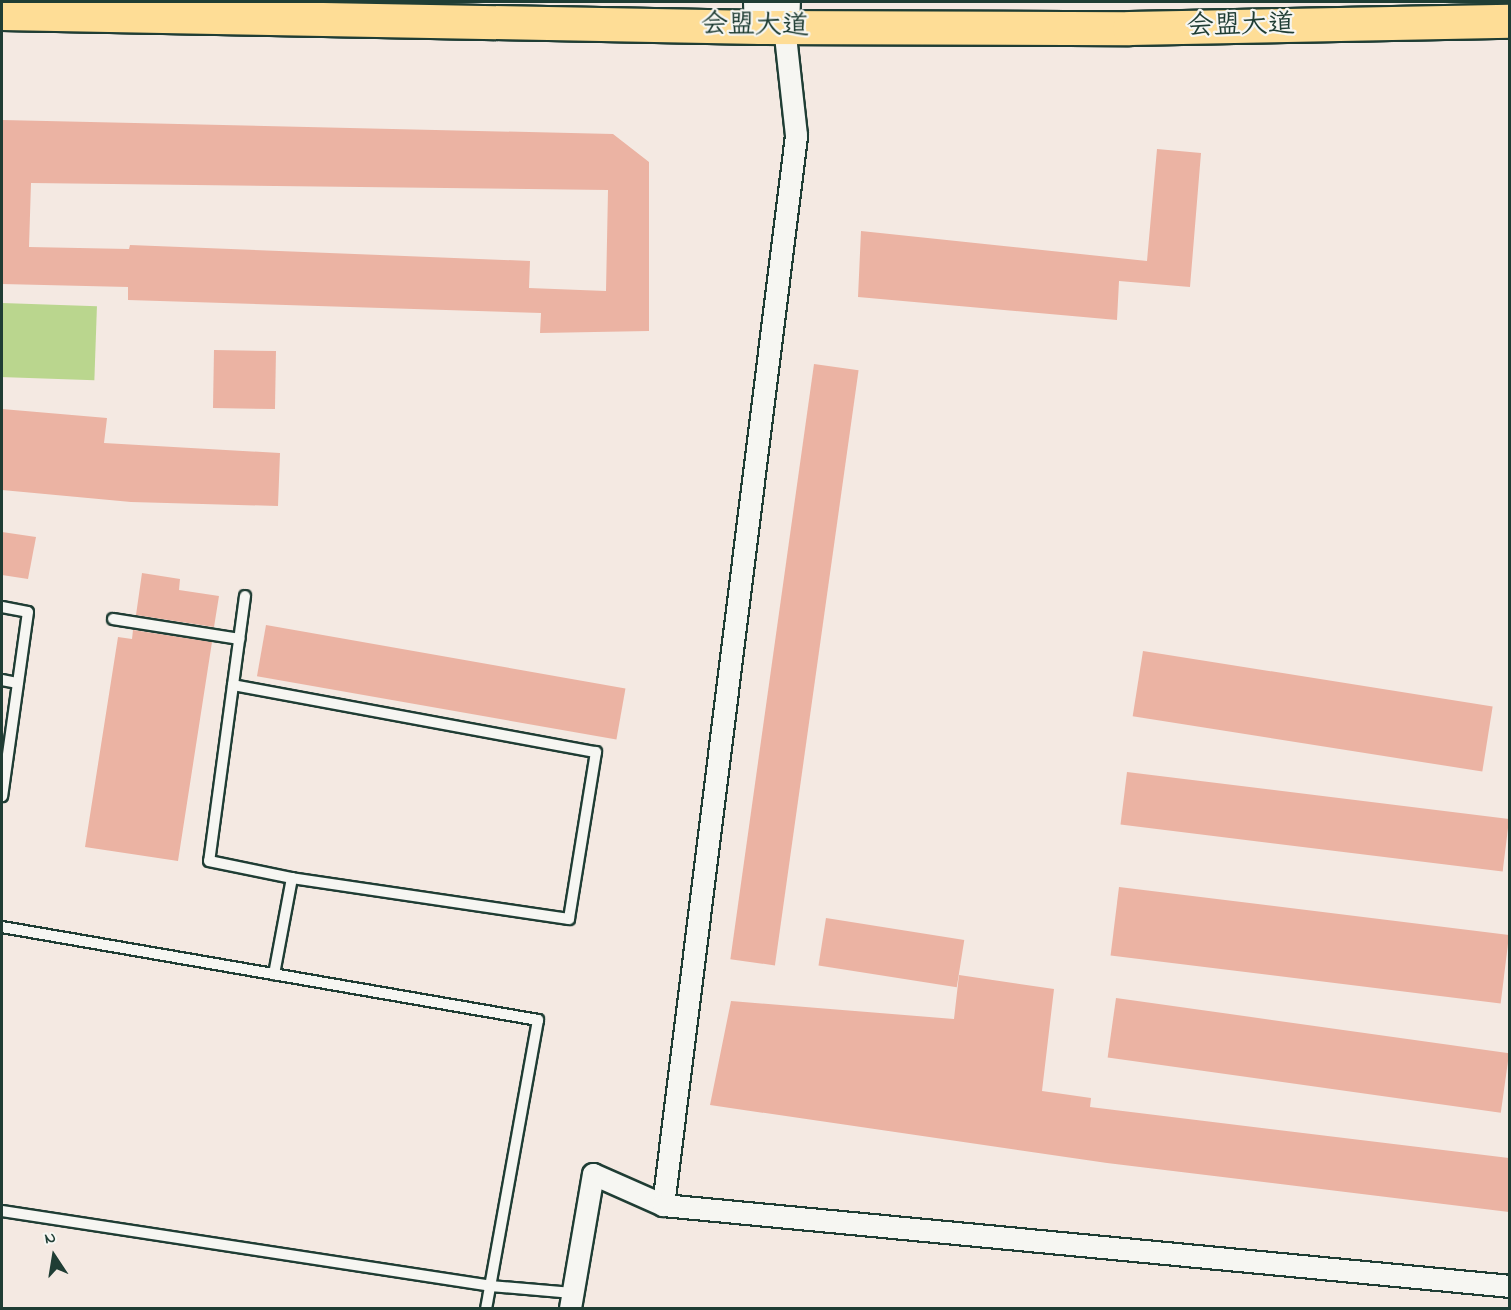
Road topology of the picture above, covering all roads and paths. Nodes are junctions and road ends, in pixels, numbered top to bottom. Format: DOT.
graph roads {
  1 [pos="2,13"];
  2 [pos="772,14"];
  3 [pos="1509,21"];
  4 [pos="244,596"];
  5 [pos="2,607"];
  6 [pos="113,620"];
  7 [pos="239,639"];
  8 [pos="2,680"];
  9 [pos="18,683"];
  10 [pos="233,685"];
  11 [pos="5,748"];
  12 [pos="2,796"];
  13 [pos="292,878"];
  14 [pos="2,927"];
  15 [pos="274,974"];
  16 [pos="663,1205"];
  17 [pos="2,1211"];
  18 [pos="490,1286"];
  19 [pos="1509,1286"];
  20 [pos="572,1301"];
  21 [pos="486,1308"];
  1 -- 2 [label="main road, 会盟大道"];
  2 -- 3 [label="main road, 会盟大道"];
  2 -- 16 [label="street"];
  4 -- 7 [label="lane"];
  5 -- 9 [label="lane"];
  6 -- 7 [label="lane"];
  7 -- 10 [label="lane"];
  8 -- 9 [label="lane"];
  9 -- 11 [label="lane"];
  10 -- 13 [label="lane"];
  10 -- 13 [label="lane"];
  11 -- 12 [label="lane"];
  13 -- 15 [label="lane"];
  14 -- 15 [label="lane"];
  15 -- 18 [label="lane"];
  16 -- 19 [label="street"];
  16 -- 20 [label="street"];
  17 -- 18 [label="lane"];
  18 -- 20 [label="lane"];
  18 -- 21 [label="lane"];
}
